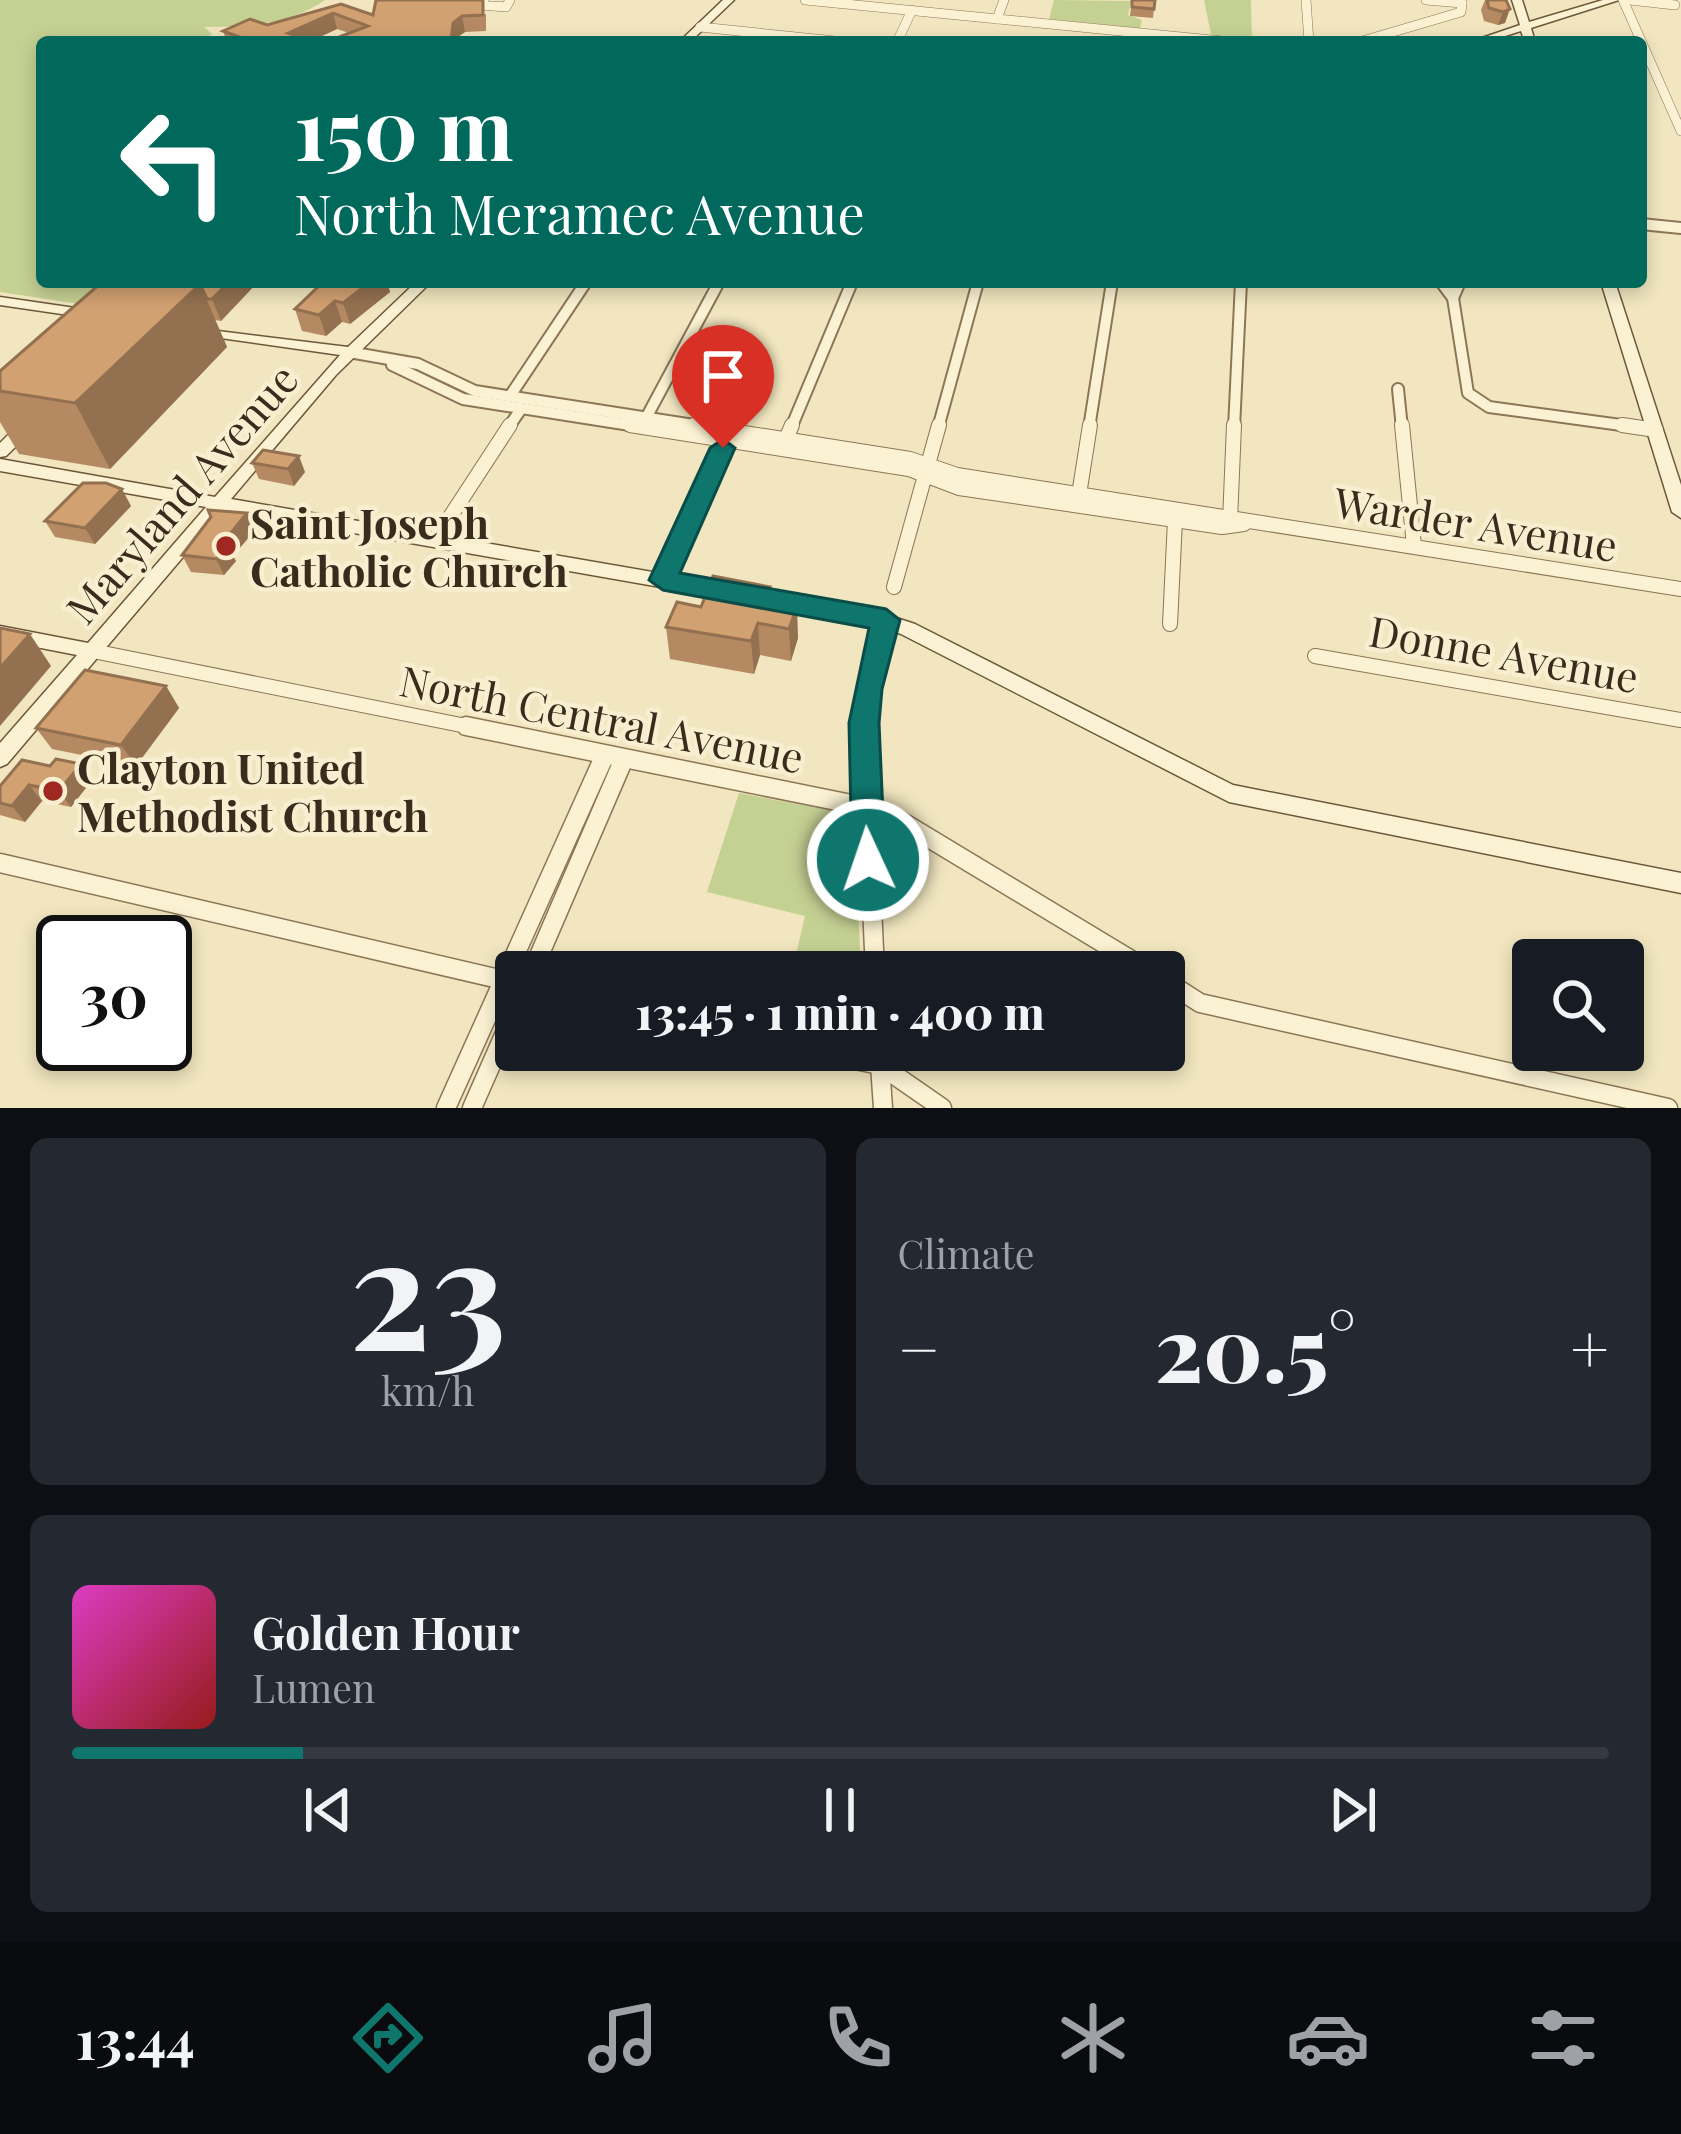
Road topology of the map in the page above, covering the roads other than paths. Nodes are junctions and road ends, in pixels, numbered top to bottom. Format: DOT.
graph roads {
  1 [pos="484,0"];
  2 [pos="511,0"];
  3 [pos="729,0"];
  4 [pos="806,0"];
  5 [pos="1000,0"];
  6 [pos="1306,0"];
  7 [pos="1426,0"];
  8 [pos="1516,0"];
  9 [pos="1622,0"];
  10 [pos="1664,0"];
  11 [pos="1678,5"];
  12 [pos="911,10"];
  13 [pos="993,19"];
  14 [pos="1525,26"];
  15 [pos="700,27"];
  16 [pos="690,36"];
  17 [pos="786,36"];
  18 [pos="900,36"];
  19 [pos="1133,36"];
  20 [pos="1309,36"];
  21 [pos="1379,36"];
  22 [pos="1494,36"];
  23 [pos="1528,36"];
  24 [pos="1638,36"];
  25 [pos="1647,56"];
  26 [pos="1667,100"];
  27 [pos="1681,101"];
  28 [pos="1680,127"];
  29 [pos="1647,225"];
  30 [pos="1681,228"];
  31 [pos="418,288"];
  32 [pos="582,288"];
  33 [pos="716,288"];
  34 [pos="849,288"];
  35 [pos="976,288"];
  36 [pos="1111,288"];
  37 [pos="1241,288"];
  38 [pos="1446,288"];
  39 [pos="1457,288"];
  40 [pos="1610,288"];
  41 [pos="1453,298"];
  42 [pos="0,301"];
  43 [pos="105,316"];
  44 [pos="177,327"];
  45 [pos="349,352"];
  46 [pos="1398,389"];
  47 [pos="510,396"];
  48 [pos="521,409"];
  49 [pos="38,417"];
  50 [pos="646,418"];
  51 [pos="1656,430"];
  52 [pos="786,439"];
  53 [pos="726,441"];
  54 [pos="0,452"];
  55 [pos="0,465"];
  56 [pos="927,470"];
  57 [pos="242,475"];
  58 [pos="1078,500"];
  59 [pos="218,502"];
  60 [pos="271,512"];
  61 [pos="1681,512"];
  62 [pos="1175,520"];
  63 [pos="1230,522"];
  64 [pos="435,540"];
  65 [pos="1414,546"];
  66 [pos="663,580"];
  67 [pos="894,587"];
  68 [pos="1681,589"];
  69 [pos="886,620"];
  70 [pos="1170,624"];
  71 [pos="0,633"];
  72 [pos="93,651"];
  73 [pos="1315,656"];
  74 [pos="1681,720"];
  75 [pos="0,758"];
  76 [pos="613,759"];
  77 [pos="866,807"];
  78 [pos="0,863"];
  79 [pos="1681,883"];
  80 [pos="523,951"];
  81 [pos="540,951"];
  82 [pos="874,951"];
  83 [pos="1116,951"];
  84 [pos="495,979"];
  85 [pos="1185,993"];
  86 [pos="495,1010"];
  87 [pos="495,1056"];
  88 [pos="881,1071"];
  89 [pos="897,1071"];
  90 [pos="1599,1100"];
  91 [pos="446,1108"];
  92 [pos="472,1108"];
  93 [pos="883,1108"];
  94 [pos="942,1108"];
  95 [pos="1669,1108"];
  1 -- 2 [label="street"];
  3 -- 15 [label="street"];
  4 -- 12 [label="street"];
  5 -- 13 [label="street"];
  6 -- 20 [label="street"];
  7 -- 21 [label="street"];
  8 -- 14 [label="street"];
  9 -- 11 [label="street"];
  9 -- 14 [label="street"];
  9 -- 24 [label="street"];
  10 -- 11 [label="street"];
  12 -- 13 [label="street"];
  12 -- 18 [label="street"];
  13 -- 19 [label="street"];
  14 -- 22 [label="street"];
  14 -- 23 [label="street"];
  15 -- 16 [label="street"];
  15 -- 17 [label="street"];
  25 -- 26 [label="street"];
  26 -- 27 [label="street"];
  26 -- 28 [label="street"];
  29 -- 30 [label="street"];
  31 -- 45 [label="street, Maryland Avenue"];
  32 -- 47 [label="street"];
  33 -- 50 [label="street"];
  34 -- 52 [label="street"];
  35 -- 56 [label="street"];
  36 -- 58 [label="street"];
  37 -- 63 [label="street"];
  38 -- 41 [label="street"];
  39 -- 41 [label="street"];
  40 -- 51 [label="street"];
  41 -- 51 [label="street"];
  42 -- 43 [label="street"];
  44 -- 45 [label="street"];
  45 -- 47 [label="street"];
  45 -- 48 [label="street"];
  45 -- 57 [label="street, Maryland Avenue"];
  46 -- 65 [label="street"];
  47 -- 50 [label="street"];
  48 -- 53 [label="street"];
  48 -- 64 [label="street"];
  49 -- 54 [label="street"];
  50 -- 52 [label="street"];
  51 -- 61 [label="street"];
  52 -- 56 [label="street"];
  53 -- 56 [label="street"];
  53 -- 66 [label="street"];
  55 -- 59 [label="street"];
  56 -- 58 [label="street"];
  56 -- 67 [label="street"];
  57 -- 59 [label="street, Maryland Avenue"];
  57 -- 60 [label="street"];
  58 -- 62 [label="street"];
  58 -- 63 [label="street"];
  59 -- 60 [label="street"];
  59 -- 72 [label="street, Maryland Avenue"];
  60 -- 64 [label="street"];
  62 -- 63 [label="street"];
  62 -- 70 [label="street"];
  63 -- 65 [label="street, Warder Avenue"];
  64 -- 66 [label="street"];
  65 -- 68 [label="street, Warder Avenue"];
  66 -- 69 [label="street"];
  69 -- 77 [label="street"];
  69 -- 79 [label="street"];
  71 -- 72 [label="street, North Central Avenue"];
  72 -- 75 [label="street, Maryland Avenue"];
  72 -- 76 [label="street, North Central Avenue"];
  73 -- 74 [label="street, Donne Avenue"];
  76 -- 77 [label="street, North Central Avenue"];
  76 -- 80 [label="street"];
  76 -- 81 [label="street"];
  77 -- 82 [label="street"];
  77 -- 83 [label="street, North Central Avenue"];
  78 -- 84 [label="street"];
  85 -- 90 [label="street"];
  86 -- 91 [label="street"];
  87 -- 92 [label="street"];
  88 -- 93 [label="street"];
  89 -- 94 [label="street"];
  90 -- 95 [label="street"];
}
